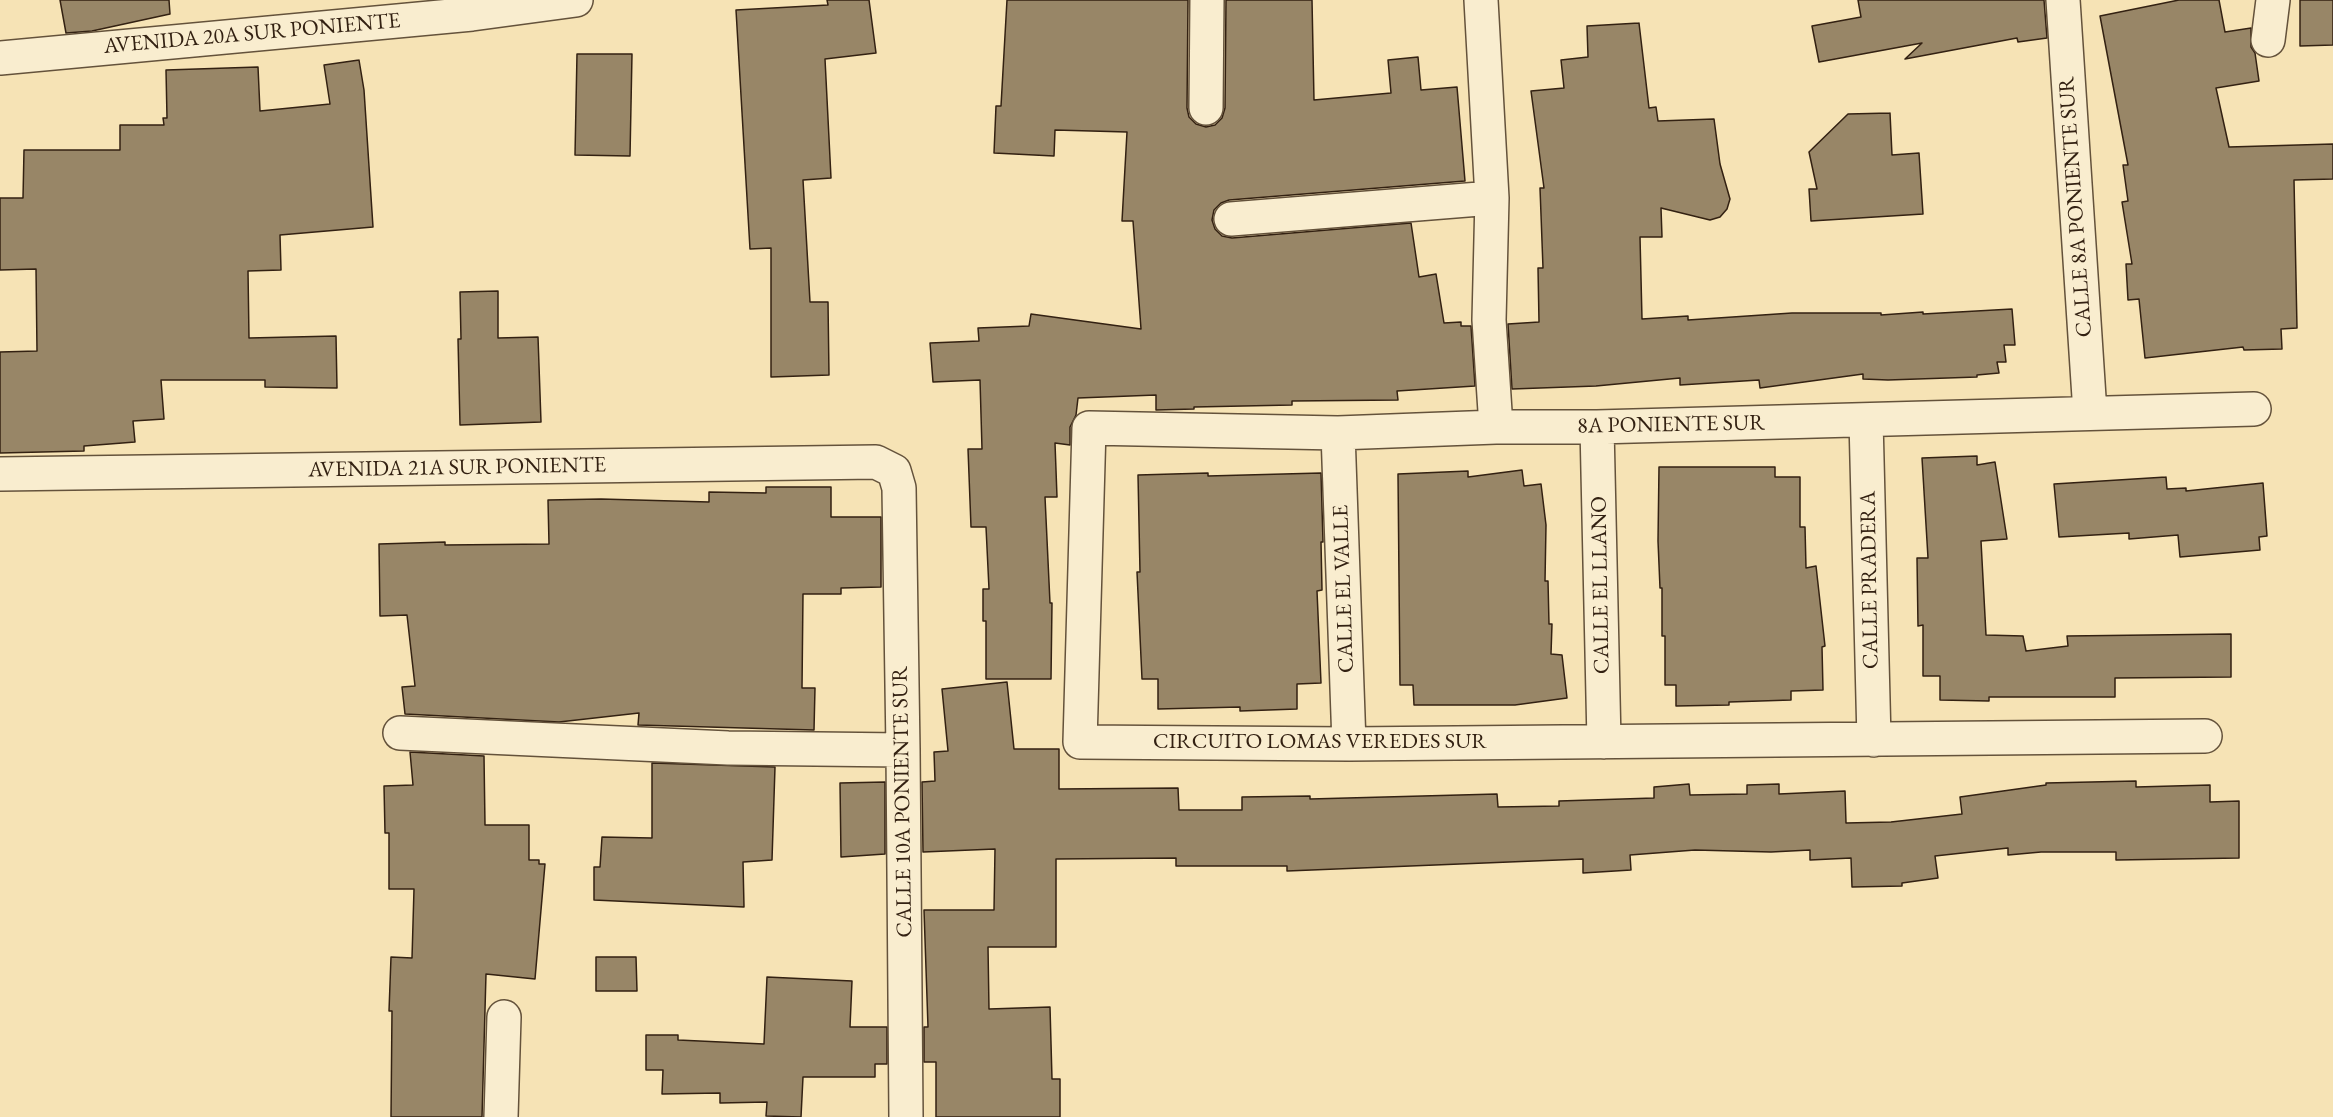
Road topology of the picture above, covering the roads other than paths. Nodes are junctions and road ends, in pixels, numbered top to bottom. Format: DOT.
graph roads {
  1 [pos="576,0"];
  2 [pos="1207,0"];
  3 [pos="1481,0"];
  4 [pos="2063,0"];
  5 [pos="2273,0"];
  6 [pos="2268,40"];
  7 [pos="0,58"];
  8 [pos="1206,108"];
  9 [pos="1492,198"];
  10 [pos="1231,219"];
  11 [pos="2254,409"];
  12 [pos="2090,413"];
  13 [pos="1866,420"];
  14 [pos="1496,427"];
  15 [pos="1597,427"];
  16 [pos="1089,428"];
  17 [pos="1338,433"];
  18 [pos="0,474"];
  19 [pos="899,488"];
  20 [pos="400,733"];
  21 [pos="2205,736"];
  22 [pos="1874,740"];
  23 [pos="1604,742"];
  24 [pos="1349,744"];
  25 [pos="903,750"];
  26 [pos="504,1017"];
  27 [pos="501,1117"];
  28 [pos="906,1117"];
  1 -- 7 [label="street, AVENIDA 20A SUR PONIENTE"];
  2 -- 8 [label="street"];
  3 -- 9 [label="street"];
  4 -- 12 [label="street, CALLE 8A PONIENTE SUR"];
  5 -- 6 [label="street"];
  9 -- 10 [label="street"];
  9 -- 14 [label="street"];
  11 -- 12 [label="street, 8A PONIENTE SUR"];
  12 -- 13 [label="street, 8A PONIENTE SUR"];
  13 -- 15 [label="street, 8A PONIENTE SUR"];
  13 -- 22 [label="street, CALLE PRADERA"];
  14 -- 15 [label="street, 8A PONIENTE SUR"];
  14 -- 17 [label="street, 8A PONIENTE SUR"];
  15 -- 23 [label="street, CALLE EL LLANO"];
  16 -- 17 [label="street, 8A PONIENTE SUR"];
  16 -- 24 [label="street, CIRCUITO LOMAS VEREDES SUR"];
  17 -- 24 [label="street, CALLE EL VALLE"];
  18 -- 19 [label="street, AVENIDA 21A SUR PONIENTE"];
  19 -- 25 [label="street, CALLE 10A PONIENTE SUR"];
  20 -- 25 [label="street"];
  21 -- 22 [label="street, CIRCUITO LOMAS VEREDES SUR"];
  22 -- 23 [label="street, CIRCUITO LOMAS VEREDES SUR"];
  23 -- 24 [label="street, CIRCUITO LOMAS VEREDES SUR"];
  25 -- 28 [label="street, CALLE 10A PONIENTE SUR"];
  26 -- 27 [label="street"];
}
